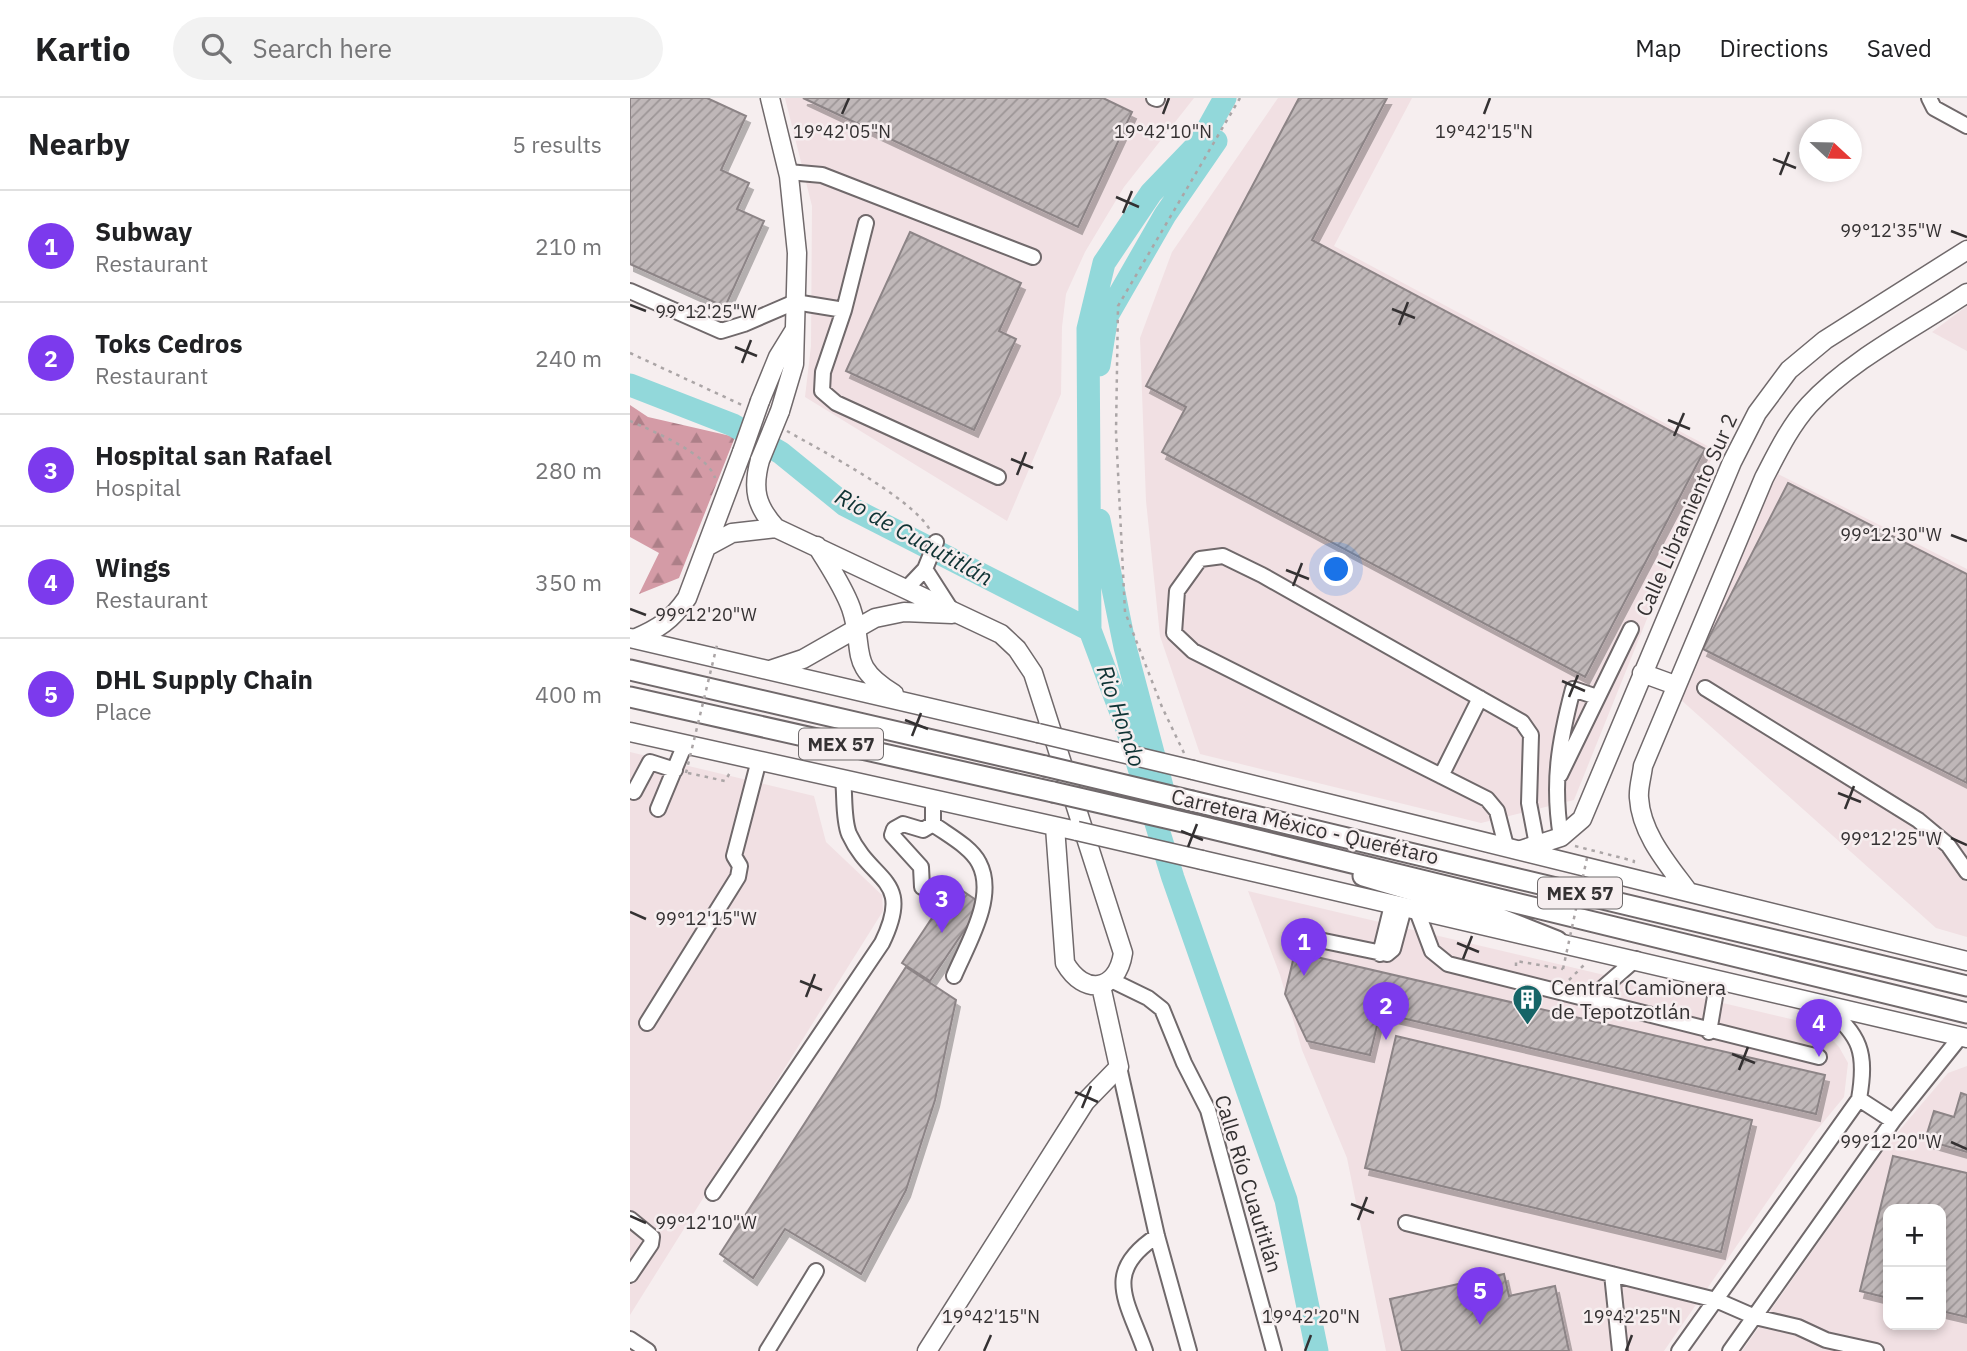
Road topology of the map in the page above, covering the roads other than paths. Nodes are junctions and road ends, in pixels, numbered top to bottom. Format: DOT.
graph roads {
  1 [pos="770,98"];
  2 [pos="1929,98"];
  3 [pos="1967,126"];
  4 [pos="788,172"];
  5 [pos="866,223"];
  6 [pos="1967,250"];
  7 [pos="1033,257"];
  8 [pos="630,291"];
  9 [pos="1967,293"];
  10 [pos="795,302"];
  11 [pos="844,310"];
  12 [pos="794,331"];
  13 [pos="999,477"];
  14 [pos="776,528"];
  15 [pos="936,542"];
  16 [pos="708,546"];
  17 [pos="817,546"];
  18 [pos="927,565"];
  19 [pos="907,588"];
  20 [pos="958,612"];
  21 [pos="1631,629"];
  22 [pos="856,631"];
  23 [pos="632,638"];
  24 [pos="630,670"];
  25 [pos="770,670"];
  26 [pos="1642,673"];
  27 [pos="1675,685"];
  28 [pos="1705,688"];
  29 [pos="630,697"];
  30 [pos="1597,697"];
  31 [pos="1480,698"];
  32 [pos="906,701"];
  33 [pos="630,732"];
  34 [pos="685,744"];
  35 [pos="759,760"];
  36 [pos="680,771"];
  37 [pos="1441,776"];
  38 [pos="843,779"];
  39 [pos="1556,783"];
  40 [pos="634,792"];
  41 [pos="933,798"];
  42 [pos="658,809"];
  43 [pos="933,824"];
  44 [pos="1055,827"];
  45 [pos="1561,837"];
  46 [pos="1521,847"];
  47 [pos="1316,852"];
  48 [pos="1967,872"];
  49 [pos="922,887"];
  50 [pos="1687,890"];
  51 [pos="1404,908"];
  52 [pos="1295,935"];
  53 [pos="1557,941"];
  54 [pos="1636,959"];
  55 [pos="1967,961"];
  56 [pos="954,976"];
  57 [pos="1718,979"];
  58 [pos="1106,983"];
  59 [pos="1967,986"];
  60 [pos="1589,1000"];
  61 [pos="1821,1002"];
  62 [pos="1967,1013"];
  63 [pos="647,1023"];
  64 [pos="1709,1032"];
  65 [pos="1964,1037"];
  66 [pos="1819,1057"];
  67 [pos="1119,1067"];
  68 [pos="1858,1099"];
  69 [pos="1893,1121"];
  70 [pos="713,1194"];
  71 [pos="630,1219"];
  72 [pos="1406,1223"];
  73 [pos="1157,1236"];
  74 [pos="631,1270"];
  75 [pos="816,1271"];
  76 [pos="1612,1274"];
  77 [pos="1716,1300"];
  78 [pos="1755,1317"];
  79 [pos="630,1339"];
  80 [pos="648,1351"];
  81 [pos="767,1351"];
  82 [pos="927,1351"];
  83 [pos="1145,1351"];
  84 [pos="1189,1351"];
  85 [pos="1274,1351"];
  86 [pos="1620,1351"];
  87 [pos="1679,1351"];
  88 [pos="1730,1351"];
  89 [pos="1876,1351"];
  1 -- 4 [label="main road"];
  2 -- 3 [label="street"];
  4 -- 7 [label="street"];
  4 -- 10 [label="main road"];
  5 -- 11 [label="street"];
  6 -- 26 [label="main road, Calle Libramiento Sur 2"];
  8 -- 10 [label="street"];
  9 -- 27 [label="main road"];
  10 -- 11 [label="street"];
  10 -- 12 [label="main road"];
  11 -- 13 [label="street"];
  12 -- 14 [label="main road, bridge"];
  12 -- 16 [label="main road, bridge"];
  14 -- 16 [label="main road"];
  14 -- 17 [label="main road"];
  15 -- 18 [label="street"];
  16 -- 23 [label="main road"];
  17 -- 19 [label="main road"];
  17 -- 22 [label="main road"];
  18 -- 19 [label="street"];
  18 -- 20 [label="street"];
  19 -- 20 [label="main road"];
  20 -- 22 [label="main road"];
  20 -- 58 [label="main road"];
  21 -- 30 [label="street"];
  22 -- 25 [label="main road"];
  22 -- 32 [label="main road"];
  23 -- 25 [label="main road"];
  24 -- 59 [label="highway, Carretera México - Querétaro / MEX 57, bridge"];
  25 -- 32 [label="main road"];
  26 -- 27 [label="main road"];
  26 -- 45 [label="main road, Calle Libramiento Sur 2"];
  27 -- 50 [label="main road"];
  28 -- 48 [label="street"];
  29 -- 47 [label="highway, Carretera México - Querétaro / MEX 57, bridge"];
  30 -- 39 [label="street"];
  30 -- 39 [label="street"];
  31 -- 37 [label="street"];
  31 -- 37 [label="street"];
  31 -- 46 [label="street"];
  32 -- 46 [label="main road, bridge"];
  33 -- 34 [label="main road"];
  34 -- 35 [label="main road"];
  34 -- 36 [label="street"];
  35 -- 38 [label="main road"];
  35 -- 63 [label="street"];
  36 -- 40 [label="street"];
  36 -- 42 [label="street"];
  37 -- 46 [label="street"];
  38 -- 41 [label="main road"];
  38 -- 70 [label="street"];
  39 -- 45 [label="street"];
  41 -- 43 [label="street"];
  41 -- 44 [label="main road"];
  43 -- 49 [label="street"];
  43 -- 56 [label="street"];
  44 -- 51 [label="main road, bridge"];
  44 -- 58 [label="main road"];
  45 -- 46 [label="main road, Calle Libramiento Sur 2"];
  46 -- 50 [label="main road"];
  47 -- 53 [label="highway"];
  47 -- 62 [label="highway, Carretera México - Querétaro / MEX 57"];
  50 -- 55 [label="main road"];
  51 -- 52 [label="street"];
  51 -- 53 [label="main road"];
  51 -- 60 [label="street"];
  53 -- 54 [label="main road"];
  54 -- 57 [label="main road"];
  54 -- 60 [label="street"];
  57 -- 61 [label="main road"];
  57 -- 64 [label="street"];
  58 -- 67 [label="main road"];
  58 -- 85 [label="street, Calle Río Cuautitlán"];
  60 -- 64 [label="street"];
  61 -- 65 [label="main road"];
  61 -- 68 [label="street"];
  64 -- 66 [label="street"];
  65 -- 69 [label="street"];
  67 -- 73 [label="street"];
  67 -- 82 [label="main road"];
  68 -- 69 [label="street"];
  68 -- 77 [label="street"];
  69 -- 78 [label="street"];
  71 -- 74 [label="street"];
  72 -- 76 [label="street"];
  73 -- 83 [label="street"];
  73 -- 84 [label="street"];
  75 -- 81 [label="street"];
  76 -- 77 [label="street"];
  76 -- 86 [label="street"];
  77 -- 78 [label="street"];
  77 -- 87 [label="street"];
  78 -- 88 [label="street"];
  78 -- 89 [label="street"];
  79 -- 80 [label="street"];
}
